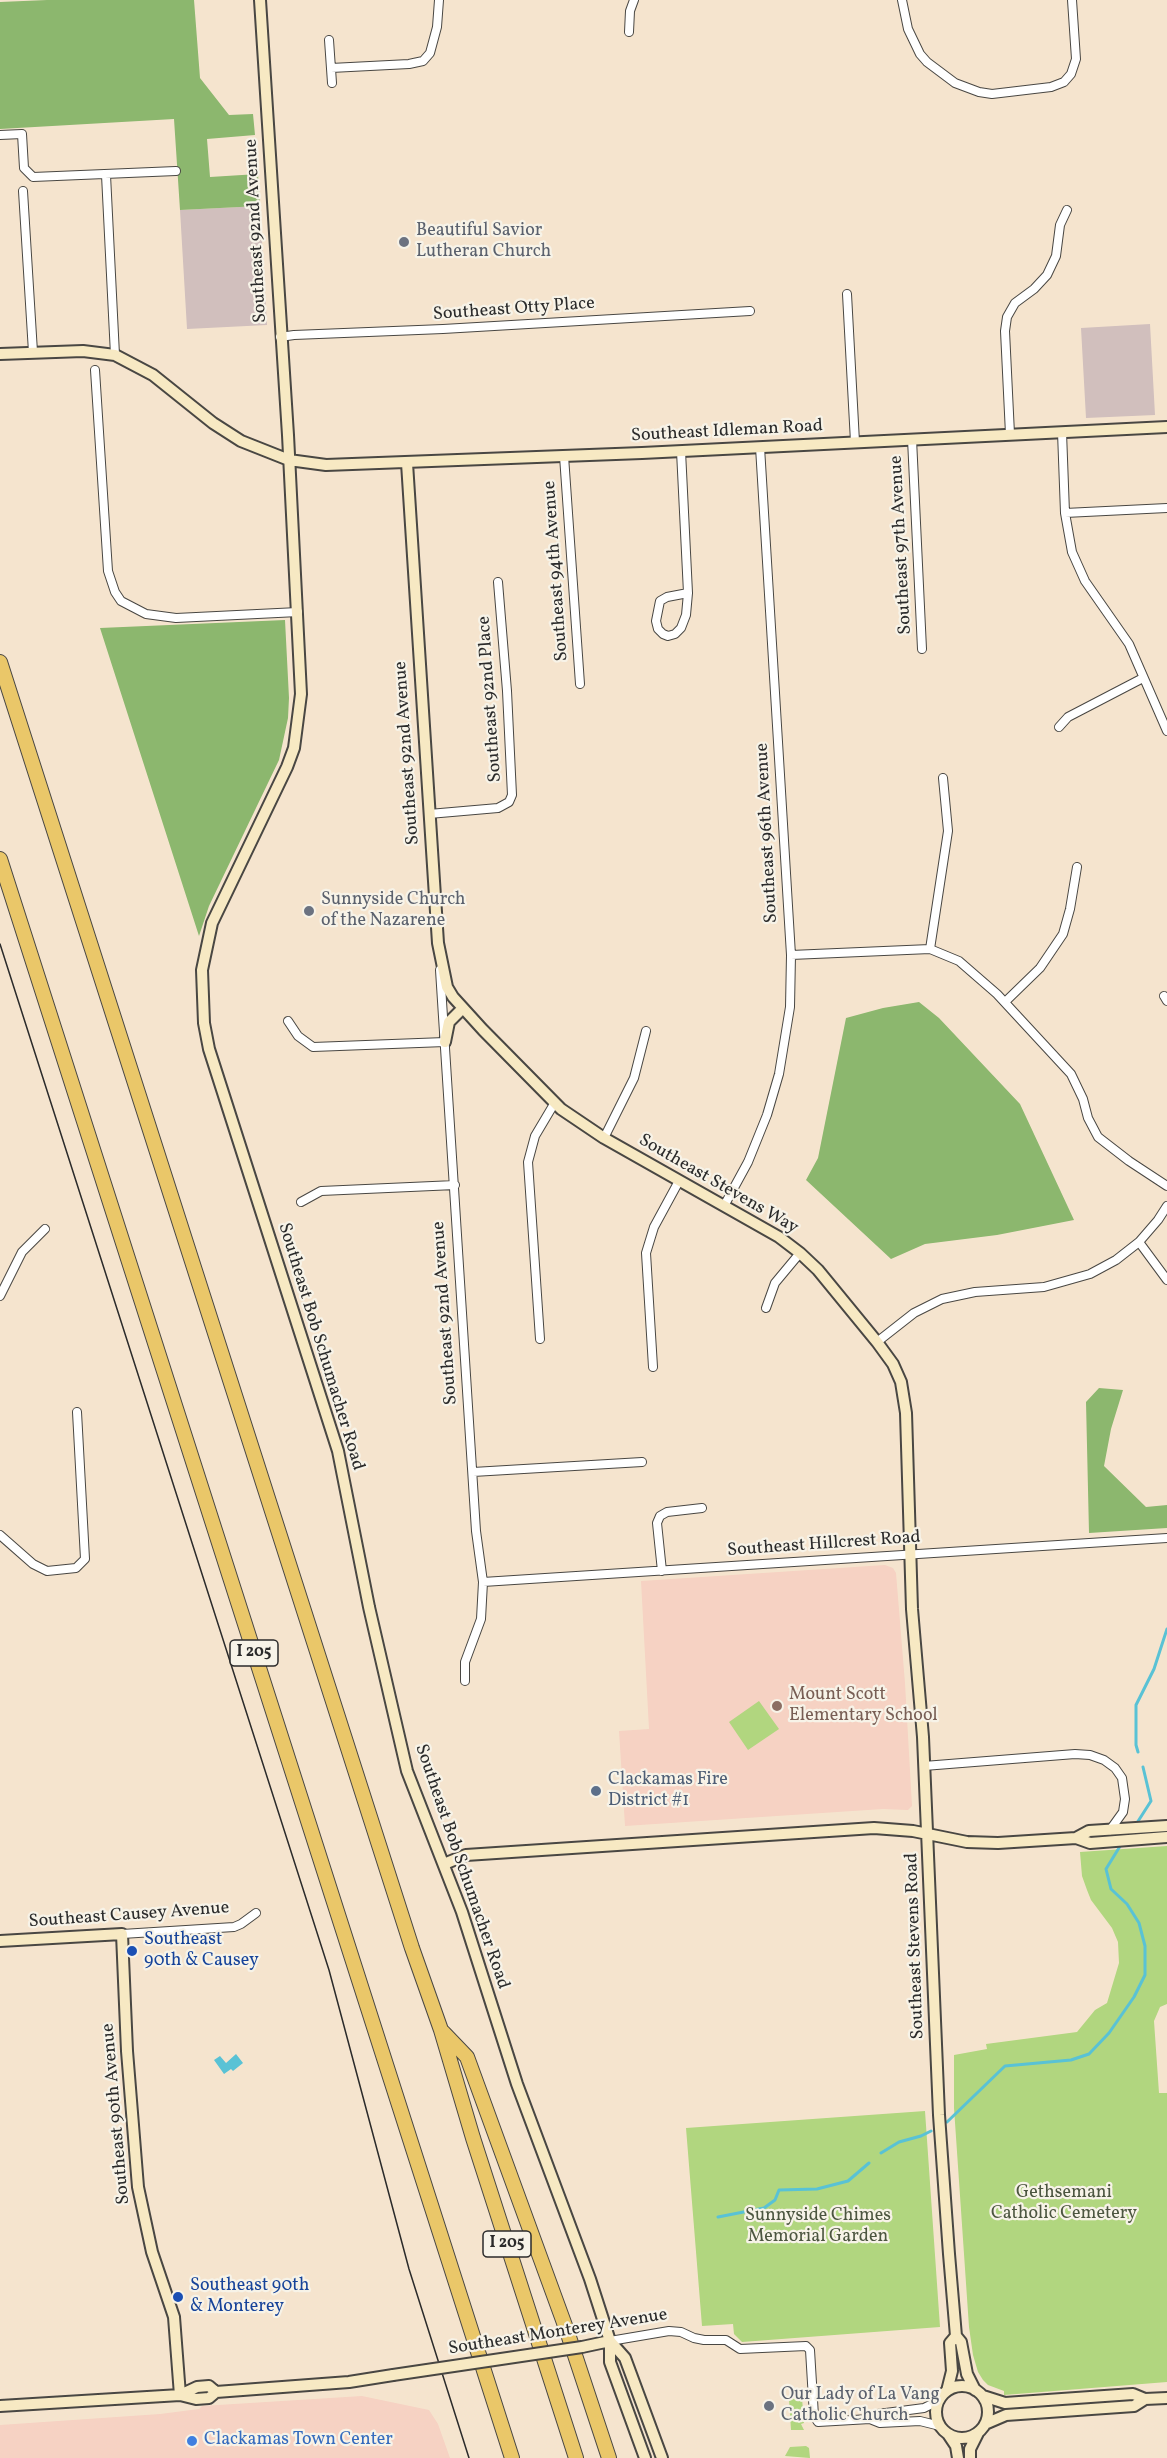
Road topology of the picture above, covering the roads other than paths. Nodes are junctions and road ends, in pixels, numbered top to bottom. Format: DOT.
graph roads {
  1 [pos="260,0"];
  2 [pos="439,0"];
  3 [pos="634,0"];
  4 [pos="902,0"];
  5 [pos="1072,0"];
  6 [pos="629,32"];
  7 [pos="329,39"];
  8 [pos="331,68"];
  9 [pos="332,83"];
  10 [pos="0,135"];
  11 [pos="176,171"];
  12 [pos="106,175"];
  13 [pos="23,191"];
  14 [pos="1067,210"];
  15 [pos="847,294"];
  16 [pos="750,311"];
  17 [pos="280,337"];
  18 [pos="33,352"];
  19 [pos="0,354"];
  20 [pos="115,355"];
  21 [pos="95,370"];
  22 [pos="1167,427"];
  23 [pos="1062,432"];
  24 [pos="1010,434"];
  25 [pos="912,439"];
  26 [pos="855,442"];
  27 [pos="760,447"];
  28 [pos="681,451"];
  29 [pos="564,456"];
  30 [pos="289,460"];
  31 [pos="407,463"];
  32 [pos="1167,508"];
  33 [pos="1065,513"];
  34 [pos="498,582"];
  35 [pos="688,593"];
  36 [pos="298,612"];
  37 [pos="922,649"];
  38 [pos="0,663"];
  39 [pos="1143,678"];
  40 [pos="580,684"];
  41 [pos="1059,727"];
  42 [pos="1167,731"];
  43 [pos="943,778"];
  44 [pos="429,814"];
  45 [pos="0,859"];
  46 [pos="1077,867"];
  47 [pos="930,949"];
  48 [pos="791,956"];
  49 [pos="440,958"];
  50 [pos="1005,1002"];
  51 [pos="462,1009"];
  52 [pos="288,1021"];
  53 [pos="646,1031"];
  54 [pos="445,1042"];
  55 [pos="554,1104"];
  56 [pos="604,1138"];
  57 [pos="680,1181"];
  58 [pos="455,1185"];
  59 [pos="1167,1186"];
  60 [pos="302,1202"];
  61 [pos="724,1206"];
  62 [pos="1167,1206"];
  63 [pos="45,1229"];
  64 [pos="1139,1242"];
  65 [pos="800,1253"];
  66 [pos="1167,1280"];
  67 [pos="0,1296"];
  68 [pos="766,1308"];
  69 [pos="540,1339"];
  70 [pos="877,1342"];
  71 [pos="653,1367"];
  72 [pos="77,1413"];
  73 [pos="642,1462"];
  74 [pos="473,1472"];
  75 [pos="702,1508"];
  76 [pos="0,1535"];
  77 [pos="1167,1538"];
  78 [pos="910,1555"];
  79 [pos="662,1571"];
  80 [pos="483,1582"];
  81 [pos="465,1681"];
  82 [pos="924,1766"];
  83 [pos="1164,1826"];
  84 [pos="1115,1829"];
  85 [pos="928,1835"];
  86 [pos="1076,1838"];
  87 [pos="1167,1838"];
  88 [pos="444,1864"];
  89 [pos="256,1913"];
  90 [pos="122,1934"];
  91 [pos="0,1941"];
  92 [pos="441,2030"];
  93 [pos="956,2336"];
  94 [pos="610,2341"];
  95 [pos="947,2391"];
  96 [pos="979,2393"];
  97 [pos="180,2395"];
  98 [pos="1167,2398"];
  99 [pos="1145,2399"];
  100 [pos="938,2402"];
  101 [pos="0,2406"];
  102 [pos="870,2419"];
  103 [pos="982,2428"];
  104 [pos="944,2430"];
  105 [pos="512,2458"];
  106 [pos="576,2458"];
  107 [pos="609,2458"];
  108 [pos="645,2458"];
  109 [pos="662,2458"];
  110 [pos="958,2458"];
  111 [pos="970,2458"];
  1 -- 17 [label="street, Southeast 92nd Avenue"];
  2 -- 8 [label="street"];
  3 -- 6 [label="street"];
  4 -- 5 [label="street"];
  7 -- 8 [label="street"];
  8 -- 9 [label="street"];
  10 -- 12 [label="street"];
  11 -- 12 [label="street"];
  12 -- 20 [label="street"];
  13 -- 18 [label="street"];
  14 -- 24 [label="street"];
  15 -- 26 [label="street"];
  16 -- 17 [label="street, Southeast Otty Place"];
  17 -- 30 [label="street, Southeast 92nd Avenue"];
  18 -- 19 [label="street"];
  18 -- 20 [label="street"];
  20 -- 30 [label="street, Southeast Idleman Road"];
  21 -- 36 [label="street"];
  22 -- 23 [label="street, Southeast Idleman Road"];
  23 -- 24 [label="street, Southeast Idleman Road"];
  23 -- 33 [label="street"];
  24 -- 25 [label="street, Southeast Idleman Road"];
  25 -- 26 [label="street, Southeast Idleman Road"];
  25 -- 37 [label="street, Southeast 97th Avenue"];
  26 -- 27 [label="street, Southeast Idleman Road"];
  27 -- 28 [label="street, Southeast Idleman Road"];
  27 -- 48 [label="street, Southeast 96th Avenue"];
  28 -- 29 [label="street, Southeast Idleman Road"];
  28 -- 35 [label="street"];
  29 -- 31 [label="street, Southeast Idleman Road"];
  29 -- 40 [label="street, Southeast 94th Avenue"];
  30 -- 31 [label="street, Southeast Idleman Road"];
  30 -- 36 [label="street, Southeast Bob Schumacher Road"];
  31 -- 44 [label="street, Southeast 92nd Avenue"];
  32 -- 33 [label="street"];
  33 -- 39 [label="street"];
  34 -- 44 [label="street, Southeast 92nd Place"];
  35 -- 35 [label="street"];
  36 -- 88 [label="street, Southeast Bob Schumacher Road"];
  38 -- 92 [label="highway, I 205"];
  39 -- 41 [label="street"];
  39 -- 42 [label="street"];
  43 -- 47 [label="street"];
  44 -- 49 [label="street, Southeast 92nd Avenue"];
  45 -- 105 [label="highway, I 205"];
  46 -- 50 [label="street"];
  47 -- 48 [label="street"];
  47 -- 50 [label="street"];
  48 -- 61 [label="street, Southeast 96th Avenue"];
  49 -- 51 [label="street, Southeast Stevens Way"];
  49 -- 54 [label="street, Southeast 92nd Avenue"];
  50 -- 59 [label="street"];
  51 -- 54 [label="street, Southeast 92nd Avenue"];
  51 -- 55 [label="street, Southeast Stevens Way"];
  52 -- 54 [label="street"];
  53 -- 56 [label="street"];
  54 -- 58 [label="street, Southeast 92nd Avenue"];
  55 -- 56 [label="street, Southeast Stevens Way"];
  55 -- 69 [label="street"];
  56 -- 57 [label="street, Southeast Stevens Way"];
  57 -- 61 [label="street, Southeast Stevens Way"];
  57 -- 71 [label="street"];
  58 -- 60 [label="street"];
  58 -- 74 [label="street, Southeast 92nd Avenue"];
  61 -- 65 [label="street, Southeast Stevens Way"];
  62 -- 64 [label="street"];
  63 -- 67 [label="street"];
  64 -- 66 [label="street"];
  64 -- 70 [label="street"];
  65 -- 68 [label="street"];
  65 -- 70 [label="street, Southeast Stevens Way"];
  70 -- 78 [label="street, Southeast Stevens Way"];
  72 -- 76 [label="street"];
  73 -- 74 [label="street"];
  74 -- 80 [label="street, Southeast 92nd Avenue"];
  75 -- 79 [label="street"];
  77 -- 78 [label="street, Southeast Hillcrest Road"];
  78 -- 79 [label="street, Southeast Hillcrest Road"];
  78 -- 82 [label="street, Southeast Stevens Road"];
  79 -- 80 [label="street, Southeast Hillcrest Road"];
  80 -- 81 [label="street, Southeast 92nd Avenue"];
  82 -- 84 [label="street"];
  82 -- 85 [label="street, Southeast Stevens Road"];
  83 -- 84 [label="street"];
  84 -- 86 [label="street"];
  85 -- 86 [label="street"];
  85 -- 88 [label="street"];
  85 -- 93 [label="street, Southeast Stevens Road"];
  86 -- 87 [label="street"];
  88 -- 94 [label="street, Southeast Bob Schumacher Road"];
  89 -- 90 [label="street, Southeast Causey Avenue"];
  90 -- 91 [label="street, Southeast Causey Avenue"];
  90 -- 97 [label="street, Southeast 90th Avenue"];
  92 -- 106 [label="highway, I 205"];
  92 -- 107 [label="highway"];
  93 -- 95 [label="street, Southeast Stevens Road"];
  93 -- 96 [label="street, Southeast Stevens Road"];
  94 -- 97 [label="street, Southeast Monterey Avenue, bridge"];
  94 -- 102 [label="street, Southeast Monterey Avenue"];
  94 -- 108 [label="street, Southeast Bob Schumacher Road"];
  94 -- 109 [label="street, Southeast Bob Schumacher Road"];
  95 -- 96 [label="street"];
  95 -- 100 [label="street"];
  96 -- 99 [label="street"];
  96 -- 103 [label="street"];
  97 -- 101 [label="street, Southeast Monterey Avenue"];
  98 -- 99 [label="street"];
  99 -- 103 [label="street"];
  100 -- 102 [label="street, Southeast Monterey Avenue"];
  100 -- 104 [label="street"];
  102 -- 104 [label="street, Southeast Monterey Avenue"];
  103 -- 104 [label="street"];
  103 -- 111 [label="street"];
  104 -- 110 [label="street"];
}
